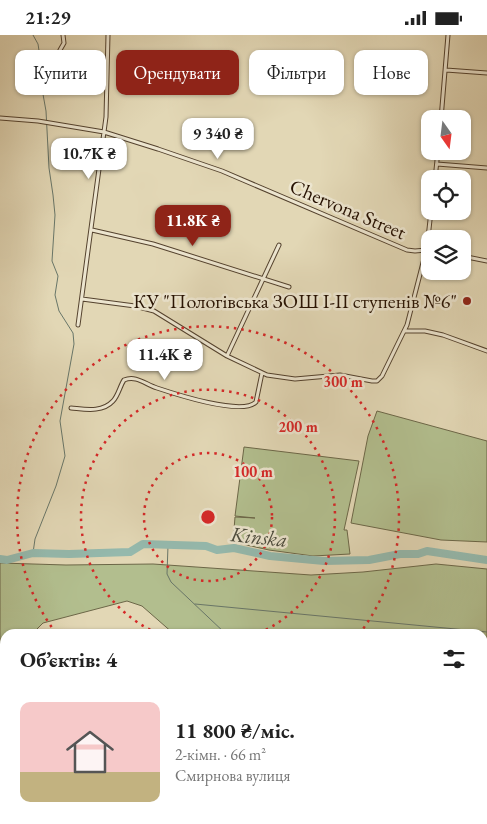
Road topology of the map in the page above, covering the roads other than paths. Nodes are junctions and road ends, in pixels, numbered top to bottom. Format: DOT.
graph roads {
  1 [pos="63,35"];
  2 [pos="108,35"];
  3 [pos="448,35"];
  4 [pos="60,50"];
  5 [pos="446,70"];
  6 [pos="487,73"];
  7 [pos="442,110"];
  8 [pos="0,118"];
  9 [pos="104,132"];
  10 [pos="437,160"];
  11 [pos="437,164"];
  12 [pos="487,169"];
  13 [pos="436,170"];
  14 [pos="92,230"];
  15 [pos="279,245"];
  16 [pos="421,250"];
  17 [pos="471,258"];
  18 [pos="487,261"];
  19 [pos="421,273"];
  20 [pos="263,279"];
  21 [pos="288,287"];
  22 [pos="82,299"];
  23 [pos="78,325"];
  24 [pos="405,331"];
  25 [pos="487,351"];
  26 [pos="227,356"];
  27 [pos="262,373"];
  28 [pos="71,408"];
  1 -- 4 [label="street"];
  2 -- 9 [label="street"];
  3 -- 5 [label="street"];
  5 -- 6 [label="street"];
  5 -- 7 [label="street"];
  8 -- 9 [label="street, Chervona Street"];
  9 -- 14 [label="street"];
  9 -- 16 [label="street, Chervona Street"];
  10 -- 11 [label="street"];
  11 -- 12 [label="street"];
  11 -- 13 [label="street"];
  14 -- 20 [label="street"];
  14 -- 22 [label="street"];
  15 -- 20 [label="street"];
  17 -- 18 [label="street"];
  19 -- 24 [label="street"];
  20 -- 21 [label="street"];
  20 -- 26 [label="street"];
  22 -- 23 [label="street"];
  22 -- 26 [label="street"];
  24 -- 25 [label="street"];
  24 -- 27 [label="street"];
  26 -- 27 [label="street"];
  27 -- 28 [label="street"];
}
